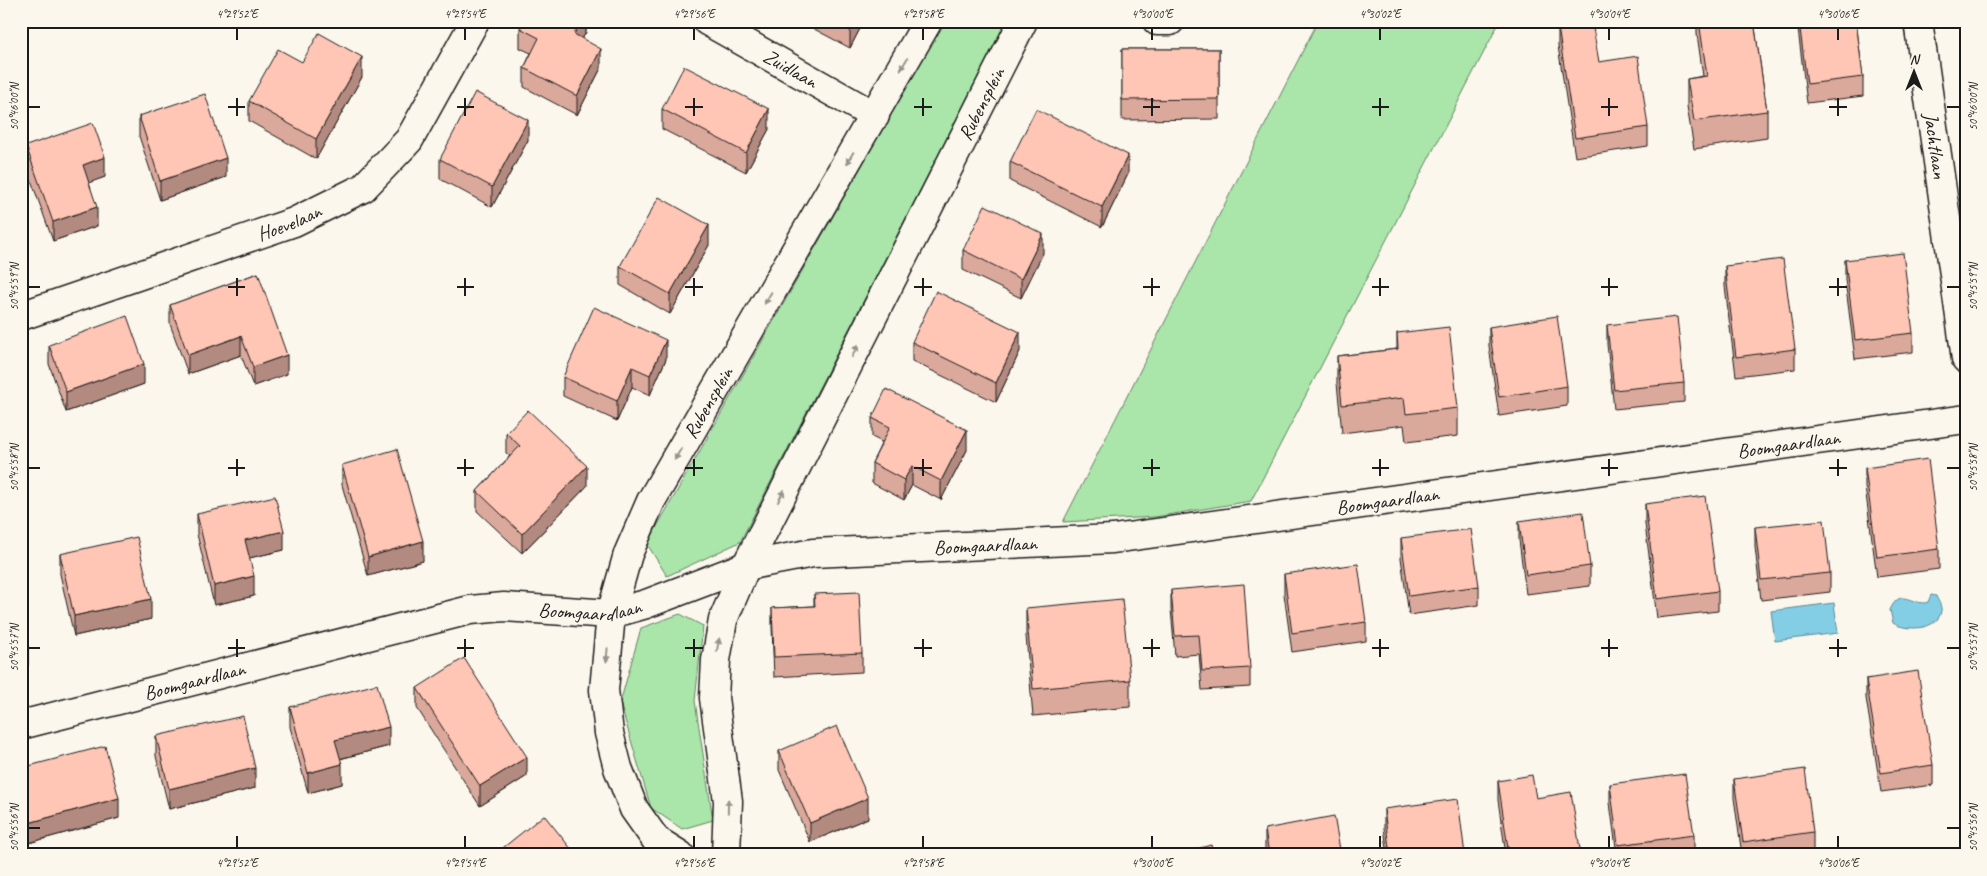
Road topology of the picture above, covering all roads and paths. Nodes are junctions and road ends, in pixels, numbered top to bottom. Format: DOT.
graph roads {
  1 [pos="475,21"];
  2 [pos="707,21"];
  3 [pos="928,21"];
  4 [pos="1023,21"];
  5 [pos="1157,21"];
  6 [pos="1170,21"];
  7 [pos="1918,21"];
  8 [pos="874,116"];
  9 [pos="21,316"];
  10 [pos="1966,359"];
  11 [pos="1966,420"];
  12 [pos="746,566"];
  13 [pos="611,614"];
  14 [pos="21,725"];
  15 [pos="680,855"];
  16 [pos="726,855"];
  1 -- 9 [label="street, Hoevelaan"];
  2 -- 8 [label="street, Zuidlaan"];
  3 -- 8 [label="street, Rubensplein, one-way"];
  12 -- 4 [label="street, Rubensplein, one-way"];
  5 -- 6 [label="street"];
  7 -- 10 [label="street, Jachtlaan"];
  8 -- 13 [label="street, Rubensplein, one-way"];
  11 -- 12 [label="street, Boomgaardlaan"];
  12 -- 13 [label="street, Boomgaardlaan"];
  16 -- 12 [label="street, Rubensplein, one-way"];
  13 -- 14 [label="street, Boomgaardlaan"];
  13 -- 15 [label="street, Rubensplein, one-way"];
}
